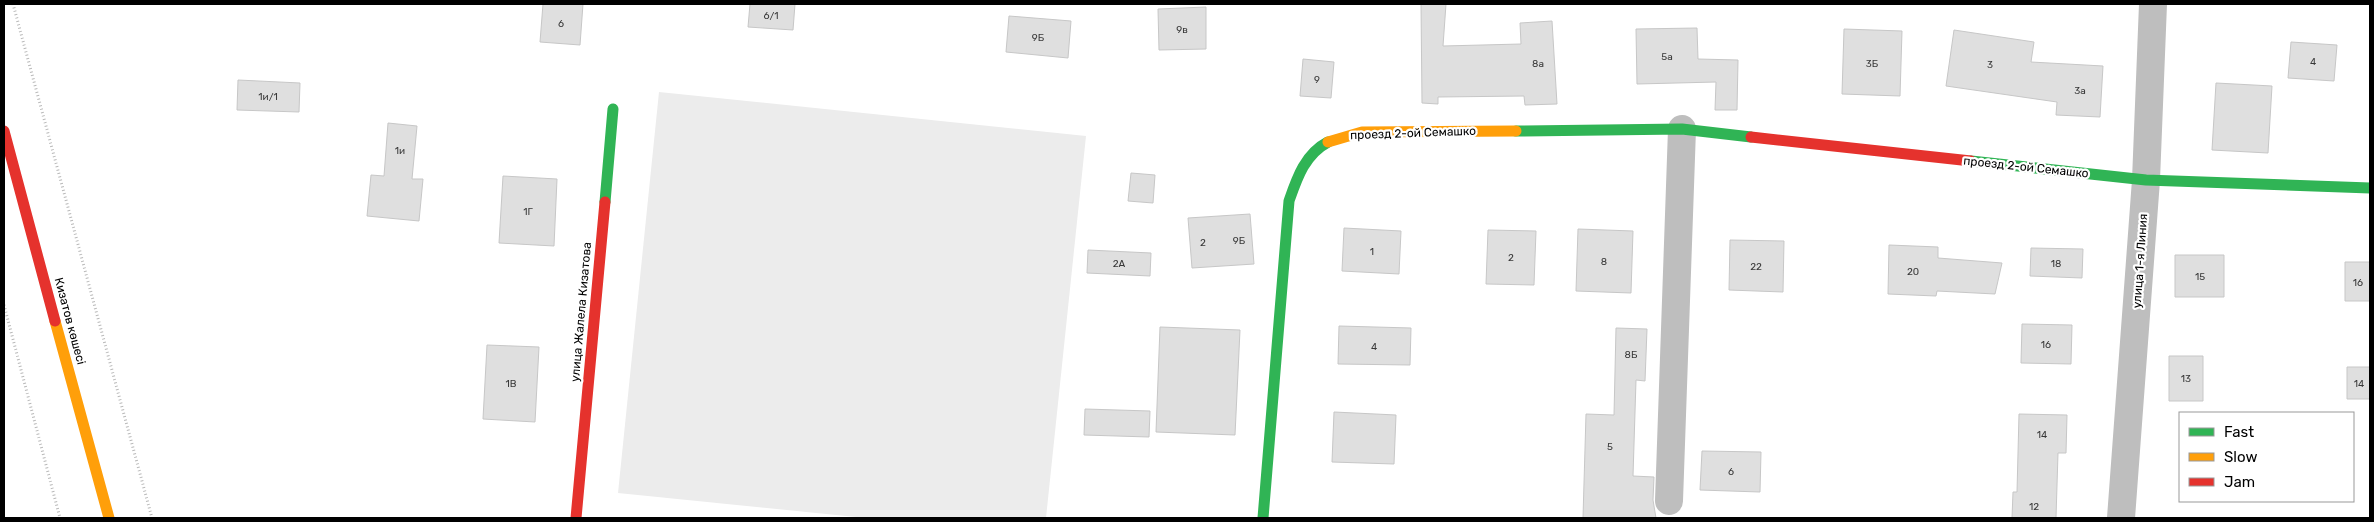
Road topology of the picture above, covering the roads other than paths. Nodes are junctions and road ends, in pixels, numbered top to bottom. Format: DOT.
graph roads {
  1 [pos="2153,4"];
  2 [pos="612,109"];
  3 [pos="1682,129"];
  4 [pos="4,132"];
  5 [pos="2146,180"];
  6 [pos="2370,188"];
  7 [pos="1669,501"];
  8 [pos="109,518"];
  9 [pos="576,518"];
  10 [pos="1263,518"];
  11 [pos="2121,518"];
  1 -- 5 [label="street, улица 1-я Линия"];
  2 -- 9 [label="street, улица Жалела Кизатова"];
  3 -- 5 [label="street, проезд 2-ой Семашко"];
  3 -- 7 [label="street"];
  3 -- 10 [label="street, проезд 2-ой Семашко"];
  4 -- 8 [label="street, Кизатов көшесі"];
  5 -- 6 [label="street, проезд 2-ой Семашко"];
  5 -- 11 [label="street, улица 1-я Линия"];
}
